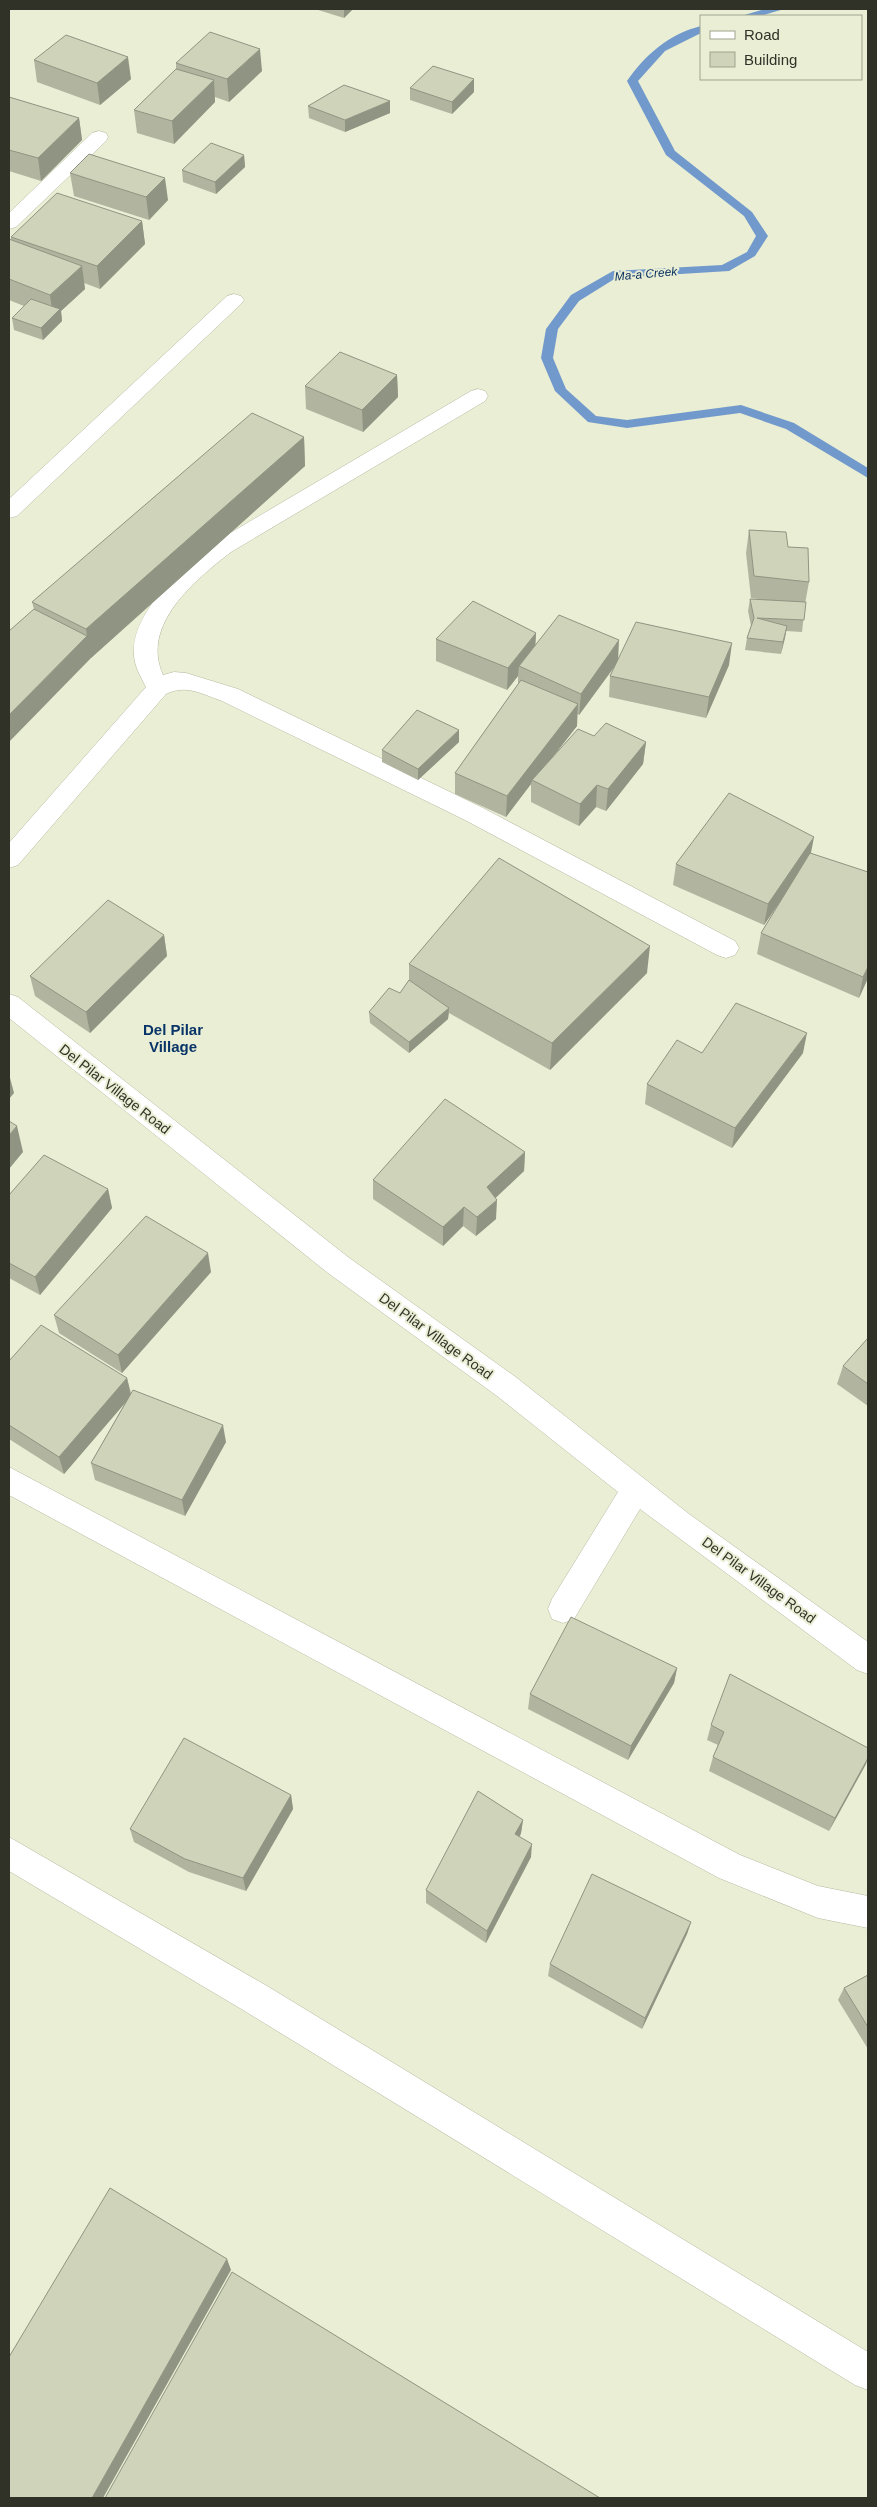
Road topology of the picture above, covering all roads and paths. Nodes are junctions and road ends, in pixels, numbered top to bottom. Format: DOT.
graph roads {
  1 [pos="99,137"];
  2 [pos="9,223"];
  3 [pos="234,300"];
  4 [pos="478,396"];
  5 [pos="9,512"];
  6 [pos="158,688"];
  7 [pos="9,859"];
  8 [pos="726,948"];
  9 [pos="9,1004"];
  10 [pos="9,1480"];
  11 [pos="636,1489"];
  12 [pos="563,1609"];
  13 [pos="868,1660"];
  14 [pos="9,1853"];
  15 [pos="868,1912"];
  16 [pos="868,2372"];
  1 -- 2 [label="street"];
  3 -- 5 [label="street"];
  4 -- 6 [label="street"];
  6 -- 7 [label="street"];
  6 -- 8 [label="street"];
  9 -- 11 [label="street, Del Pilar Village Road"];
  10 -- 15 [label="street"];
  11 -- 12 [label="street"];
  11 -- 13 [label="street, Del Pilar Village Road"];
  14 -- 16 [label="street"];
}
